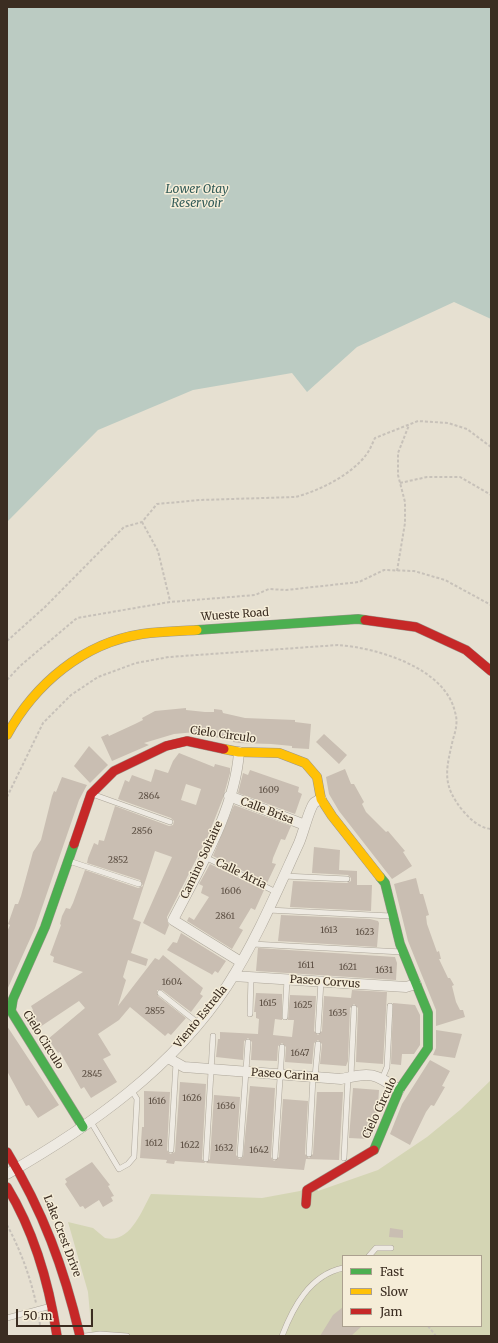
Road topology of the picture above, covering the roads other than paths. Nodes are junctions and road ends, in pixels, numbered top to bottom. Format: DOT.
graph roads {
  1 [pos="491,671"];
  2 [pos="7,735"];
  3 [pos="239,752"];
  4 [pos="91,794"];
  5 [pos="230,796"];
  6 [pos="321,799"];
  7 [pos="170,822"];
  8 [pos="306,825"];
  9 [pos="205,857"];
  10 [pos="68,861"];
  11 [pos="284,876"];
  12 [pos="347,879"];
  13 [pos="139,884"];
  14 [pos="276,892"];
  15 [pos="268,910"];
  16 [pos="394,917"];
  17 [pos="252,944"];
  18 [pos="404,952"];
  19 [pos="241,962"];
  20 [pos="233,976"];
  21 [pos="251,977"];
  22 [pos="287,979"];
  23 [pos="321,981"];
  24 [pos="416,984"];
  25 [pos="160,993"];
  26 [pos="390,1006"];
  27 [pos="354,1008"];
  28 [pos="250,1014"];
  29 [pos="285,1017"];
  30 [pos="198,1023"];
  31 [pos="318,1031"];
  32 [pos="213,1036"];
  33 [pos="248,1042"];
  34 [pos="318,1044"];
  35 [pos="282,1047"];
  36 [pos="172,1060"];
  37 [pos="212,1069"];
  38 [pos="246,1072"];
  39 [pos="280,1075"];
  40 [pos="314,1077"];
  41 [pos="350,1077"];
  42 [pos="382,1079"];
  43 [pos="400,1090"];
  44 [pos="132,1091"];
  45 [pos="87,1125"];
  46 [pos="171,1150"];
  47 [pos="7,1152"];
  48 [pos="309,1154"];
  49 [pos="240,1155"];
  50 [pos="275,1157"];
  51 [pos="206,1158"];
  52 [pos="344,1158"];
  53 [pos="18,1168"];
  54 [pos="7,1174"];
  55 [pos="7,1187"];
  56 [pos="306,1204"];
  57 [pos="391,1248"];
  58 [pos="370,1255"];
  59 [pos="342,1268"];
  60 [pos="52,1306"];
  61 [pos="7,1318"];
  62 [pos="57,1336"];
  63 [pos="80,1336"];
  64 [pos="85,1336"];
  65 [pos="127,1336"];
  66 [pos="282,1336"];
  1 -- 2 [label="street, Wueste Road"];
  3 -- 4 [label="street, Cielo Circulo"];
  3 -- 5 [label="street, Camino Soltaire"];
  3 -- 6 [label="street, Cielo Circulo"];
  4 -- 7 [label="lane"];
  4 -- 10 [label="street, Cielo Circulo"];
  5 -- 8 [label="street, Calle Brisa"];
  5 -- 9 [label="street, Camino Soltaire"];
  6 -- 8 [label="street, Viento Estrella"];
  6 -- 16 [label="street, Cielo Circulo"];
  8 -- 11 [label="street, Viento Estrella"];
  9 -- 14 [label="lane, Calle Atria"];
  9 -- 19 [label="street, Camino Soltaire"];
  10 -- 13 [label="lane"];
  10 -- 45 [label="street, Cielo Circulo"];
  11 -- 12 [label="lane"];
  11 -- 14 [label="street, Viento Estrella"];
  14 -- 15 [label="street, Viento Estrella"];
  15 -- 16 [label="lane"];
  15 -- 17 [label="street, Viento Estrella"];
  16 -- 18 [label="street, Cielo Circulo"];
  17 -- 18 [label="lane"];
  17 -- 19 [label="street, Viento Estrella"];
  18 -- 24 [label="street, Cielo Circulo"];
  19 -- 20 [label="street, Viento Estrella"];
  20 -- 21 [label="street, Paseo Corvus"];
  20 -- 30 [label="street, Viento Estrella"];
  21 -- 22 [label="street, Paseo Corvus"];
  21 -- 28 [label="lane"];
  22 -- 23 [label="street, Paseo Corvus"];
  22 -- 29 [label="lane"];
  23 -- 24 [label="street, Paseo Corvus"];
  23 -- 31 [label="lane"];
  24 -- 43 [label="street, Cielo Circulo"];
  25 -- 30 [label="lane"];
  26 -- 42 [label="lane"];
  27 -- 41 [label="lane"];
  30 -- 36 [label="street, Viento Estrella"];
  32 -- 37 [label="lane"];
  33 -- 38 [label="lane"];
  34 -- 40 [label="lane"];
  35 -- 39 [label="lane"];
  36 -- 37 [label="street, Paseo Carina"];
  36 -- 44 [label="street, Viento Estrella"];
  36 -- 46 [label="lane"];
  37 -- 38 [label="street, Paseo Carina"];
  37 -- 51 [label="lane"];
  38 -- 39 [label="street, Paseo Carina"];
  38 -- 49 [label="lane"];
  39 -- 40 [label="street, Paseo Carina"];
  39 -- 50 [label="lane"];
  40 -- 41 [label="street, Paseo Carina"];
  40 -- 48 [label="lane"];
  41 -- 42 [label="street, Paseo Carina"];
  41 -- 52 [label="lane"];
  42 -- 43 [label="street, Paseo Carina"];
  43 -- 56 [label="street, Cielo Circulo"];
  44 -- 45 [label="street, Viento Estrella"];
  44 -- 45 [label="lane, Cielo Circulo"];
  45 -- 53 [label="street, Viento Estrella"];
  47 -- 53 [label="street, Lake Crest Drive"];
  53 -- 54 [label="street, Viento Estrella"];
  53 -- 63 [label="street, Lake Crest Drive"];
  55 -- 60 [label="street"];
  57 -- 58 [label="lane"];
  59 -- 66 [label="lane"];
  60 -- 61 [label="lane"];
  60 -- 62 [label="street"];
  64 -- 65 [label="lane"];
}
